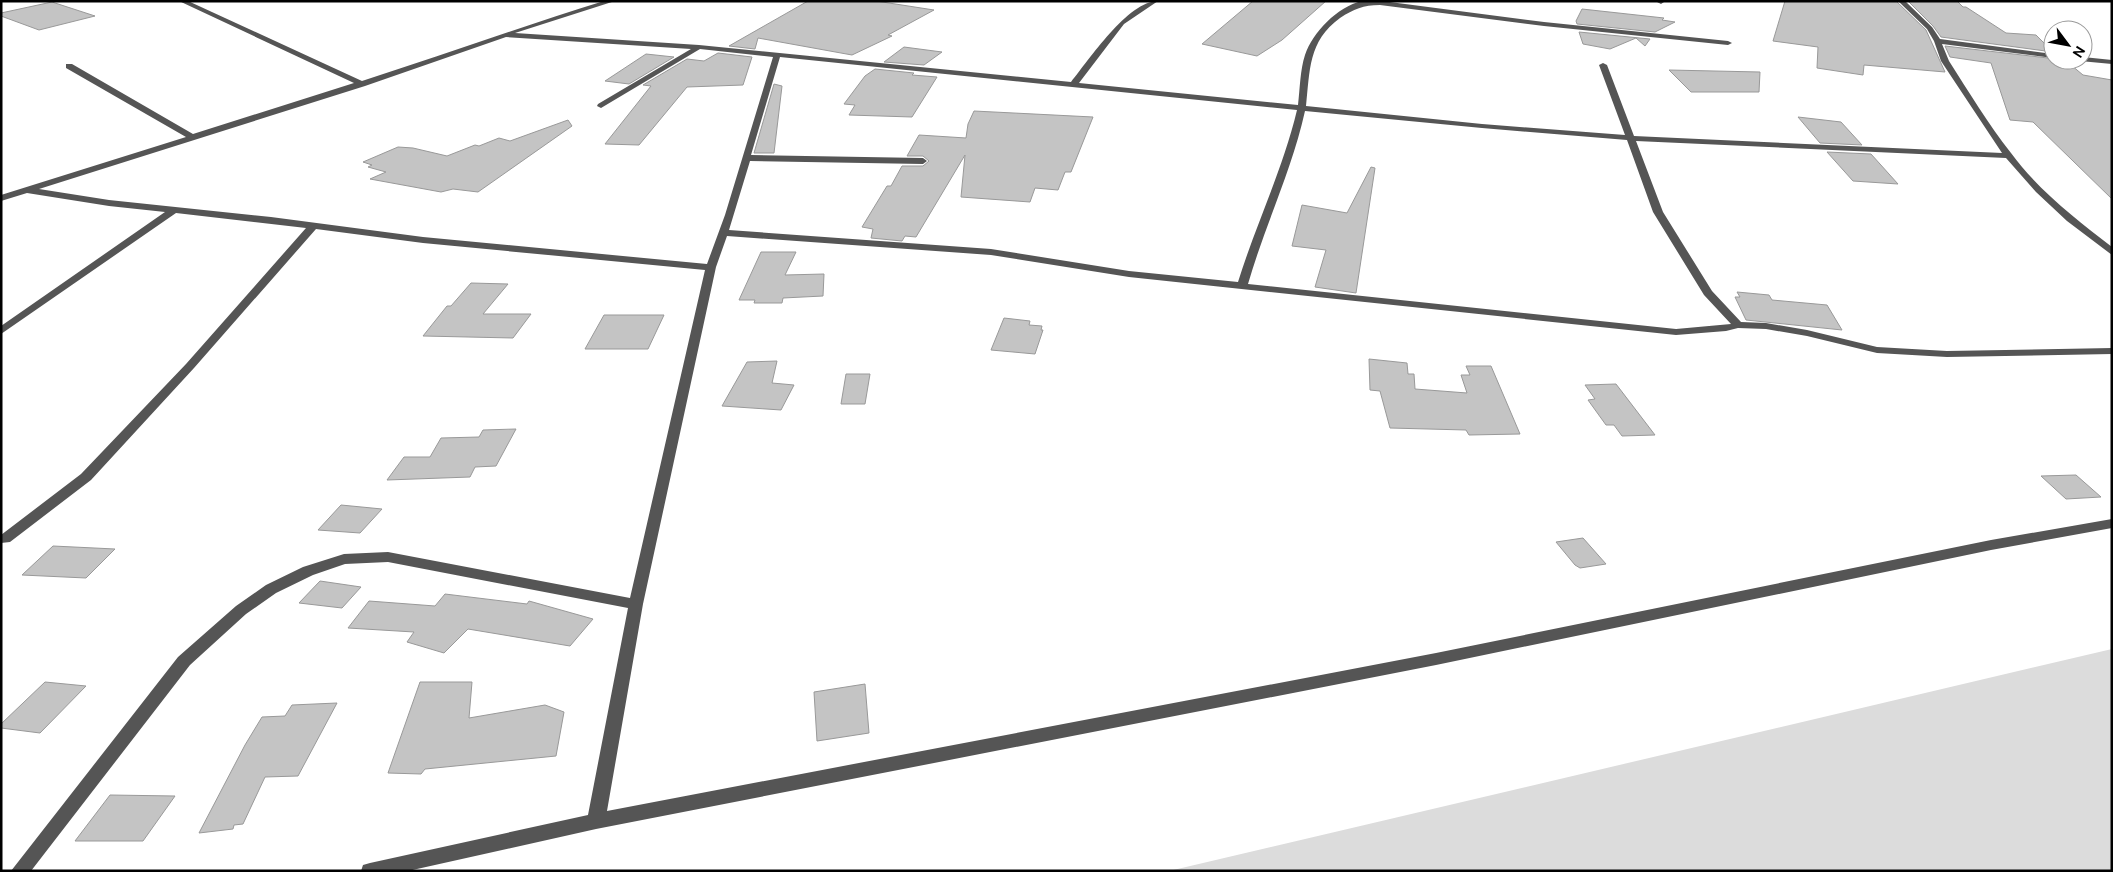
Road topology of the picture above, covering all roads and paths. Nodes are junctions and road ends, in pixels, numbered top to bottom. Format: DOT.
graph roads {
  1 [pos="182,1"];
  2 [pos="588,1"];
  3 [pos="612,1"];
  4 [pos="1155,1"];
  5 [pos="1901,1"];
  6 [pos="1370,2"];
  7 [pos="597,5"];
  8 [pos="507,35"];
  9 [pos="1938,41"];
  10 [pos="1728,43"];
  11 [pos="699,47"];
  12 [pos="777,55"];
  13 [pos="2043,55"];
  14 [pos="2093,60"];
  15 [pos="2112,62"];
  16 [pos="1603,65"];
  17 [pos="70,66"];
  18 [pos="362,84"];
  19 [pos="1074,84"];
  20 [pos="601,106"];
  21 [pos="1302,108"];
  22 [pos="194,138"];
  23 [pos="1632,138"];
  24 [pos="2008,156"];
  25 [pos="746,158"];
  26 [pos="923,161"];
  27 [pos="28,190"];
  28 [pos="1,198"];
  29 [pos="174,210"];
  30 [pos="313,226"];
  31 [pos="724,233"];
  32 [pos="2112,252"];
  33 [pos="711,267"];
  34 [pos="1242,286"];
  35 [pos="1738,325"];
  36 [pos="1,331"];
  37 [pos="2112,351"];
  38 [pos="2112,523"];
  39 [pos="5,539"];
  40 [pos="636,604"];
  41 [pos="596,821"];
  42 [pos="20,871"];
  43 [pos="370,871"];
  1 -- 18 [label="street"];
  2 -- 7 [label="street"];
  3 -- 7 [label="street"];
  4 -- 19 [label="street"];
  5 -- 9 [label="street"];
  6 -- 10 [label="street"];
  6 -- 21 [label="street"];
  7 -- 8 [label="street"];
  8 -- 11 [label="street"];
  8 -- 18 [label="street"];
  9 -- 13 [label="street"];
  9 -- 24 [label="street"];
  11 -- 12 [label="street"];
  11 -- 20 [label="street"];
  12 -- 19 [label="street"];
  12 -- 25 [label="street"];
  14 -- 15 [label="street"];
  16 -- 23 [label="street"];
  17 -- 22 [label="street"];
  18 -- 22 [label="street"];
  19 -- 21 [label="street"];
  21 -- 23 [label="street"];
  21 -- 34 [label="street"];
  22 -- 27 [label="street"];
  23 -- 24 [label="street"];
  23 -- 35 [label="street"];
  24 -- 32 [label="street"];
  25 -- 26 [label="street"];
  25 -- 31 [label="street"];
  27 -- 28 [label="street"];
  27 -- 29 [label="street"];
  29 -- 30 [label="street"];
  29 -- 36 [label="street"];
  30 -- 33 [label="street"];
  30 -- 39 [label="street"];
  31 -- 33 [label="street"];
  31 -- 34 [label="street"];
  33 -- 40 [label="street"];
  34 -- 35 [label="street"];
  35 -- 37 [label="street"];
  38 -- 41 [label="street"];
  40 -- 41 [label="street"];
  40 -- 42 [label="street"];
  41 -- 43 [label="street"];
}
